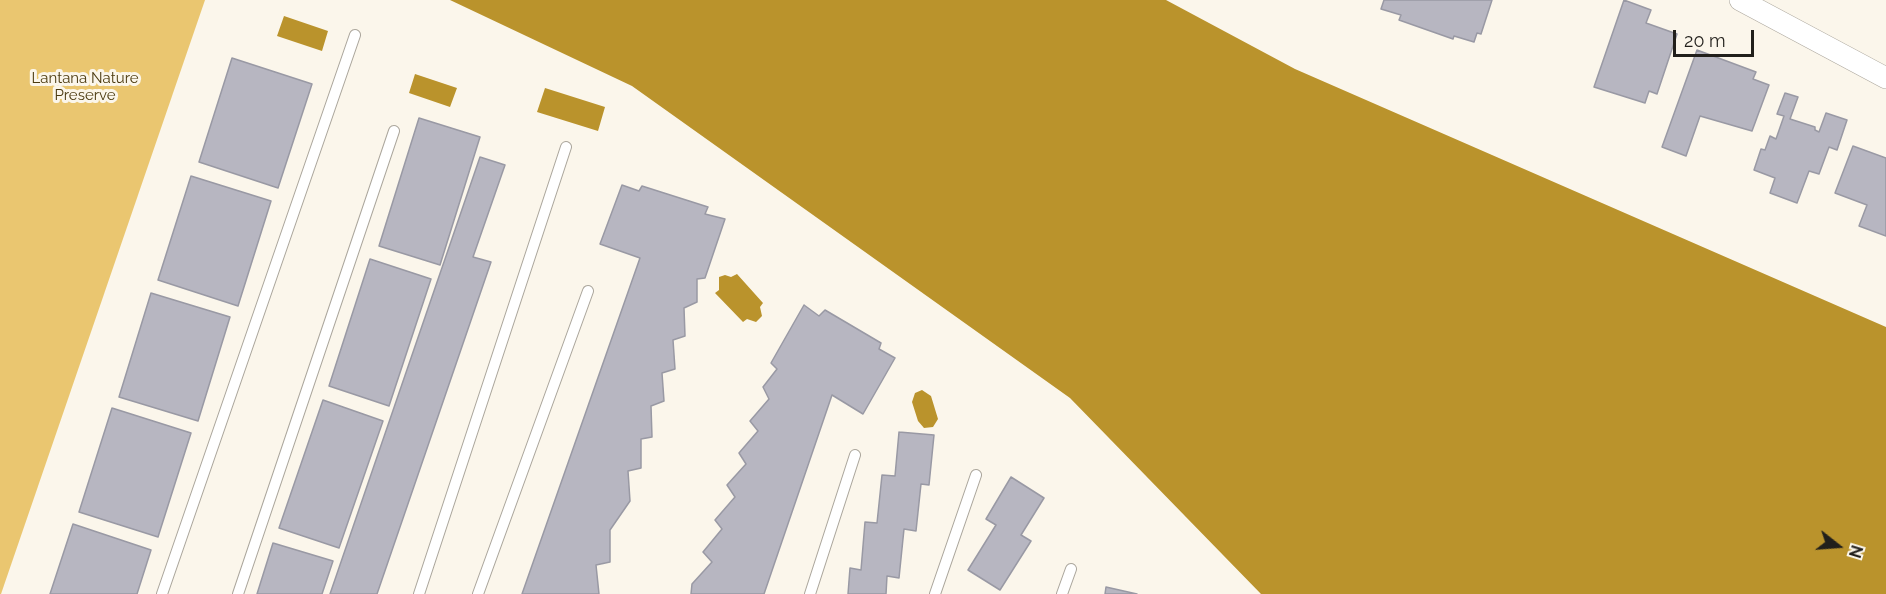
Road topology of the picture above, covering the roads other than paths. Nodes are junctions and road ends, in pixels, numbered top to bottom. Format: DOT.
graph roads {
  1 [pos="1740,0"];
  2 [pos="355,35"];
  3 [pos="1886,78"];
  4 [pos="394,131"];
  5 [pos="566,147"];
  6 [pos="588,291"];
  7 [pos="855,455"];
  8 [pos="976,475"];
  9 [pos="1071,569"];
  10 [pos="162,594"];
  11 [pos="238,594"];
  12 [pos="419,594"];
  13 [pos="478,594"];
  14 [pos="810,594"];
  15 [pos="935,594"];
  16 [pos="1062,594"];
  1 -- 3 [label="street"];
  2 -- 10 [label="lane"];
  4 -- 11 [label="lane"];
  5 -- 12 [label="lane"];
  6 -- 13 [label="lane"];
  7 -- 14 [label="lane"];
  8 -- 15 [label="lane"];
  9 -- 16 [label="lane"];
}
